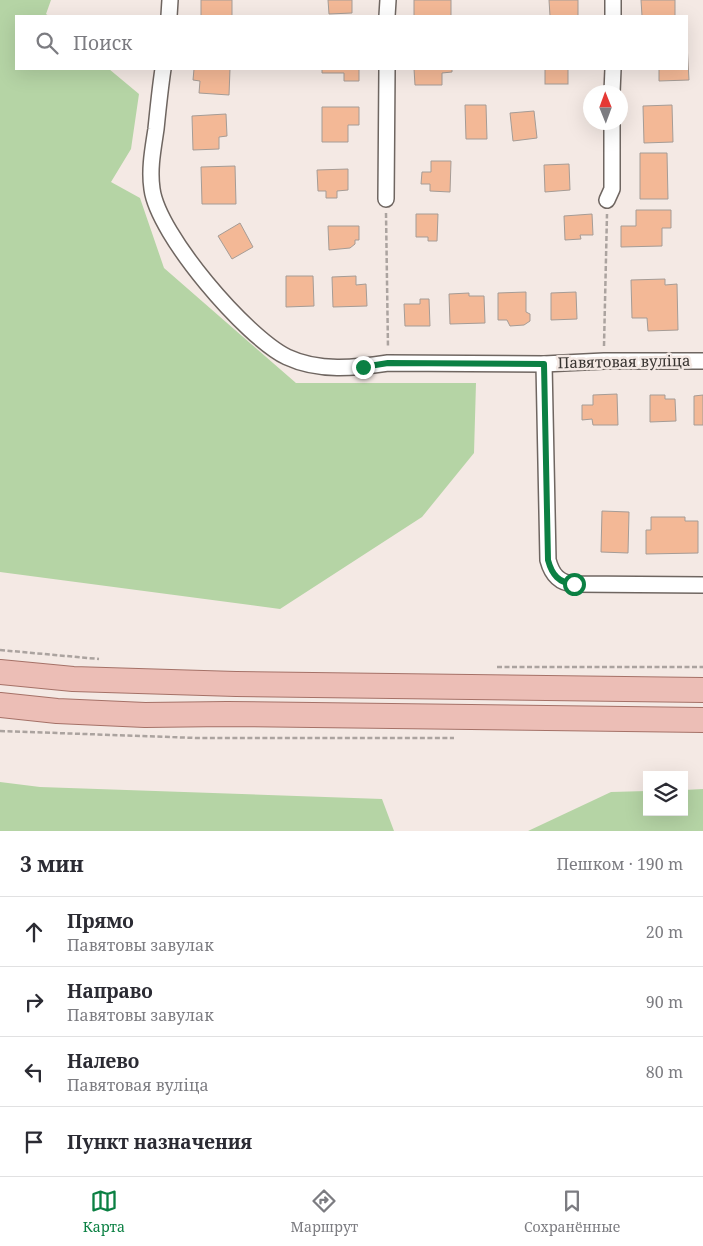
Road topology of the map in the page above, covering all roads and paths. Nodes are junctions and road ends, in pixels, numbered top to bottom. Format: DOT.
graph roads {
  1 [pos="170,0"];
  2 [pos="388,0"];
  3 [pos="613,0"];
  4 [pos="168,15"];
  5 [pos="387,15"];
  6 [pos="613,15"];
  7 [pos="163,70"];
  8 [pos="387,70"];
  9 [pos="612,70"];
  10 [pos="612,85"];
  11 [pos="612,130"];
  12 [pos="386,200"];
  13 [pos="607,200"];
  14 [pos="703,360"];
  15 [pos="604,361"];
  16 [pos="388,363"];
  17 [pos="544,364"];
  18 [pos="703,585"];
  19 [pos="0,650"];
  20 [pos="103,660"];
  21 [pos="491,667"];
  22 [pos="703,667"];
  23 [pos="0,672"];
  24 [pos="703,690"];
  25 [pos="0,705"];
  26 [pos="703,720"];
  27 [pos="0,731"];
  28 [pos="461,738"];
  1 -- 4 [label="street"];
  2 -- 5 [label="street"];
  3 -- 6 [label="street"];
  7 -- 16 [label="street, Павятовая вуліца"];
  8 -- 12 [label="street"];
  9 -- 10 [label="street"];
  11 -- 13 [label="street"];
  12 -- 16 [label="path"];
  13 -- 15 [label="path"];
  14 -- 15 [label="street, Павятовая вуліца"];
  15 -- 17 [label="street, Павятовая вуліца"];
  16 -- 17 [label="street, Павятовая вуліца"];
  17 -- 18 [label="street"];
  19 -- 20 [label="path"];
  21 -- 22 [label="path"];
  23 -- 24 [label="main road"];
  25 -- 26 [label="main road"];
  27 -- 28 [label="path"];
}
